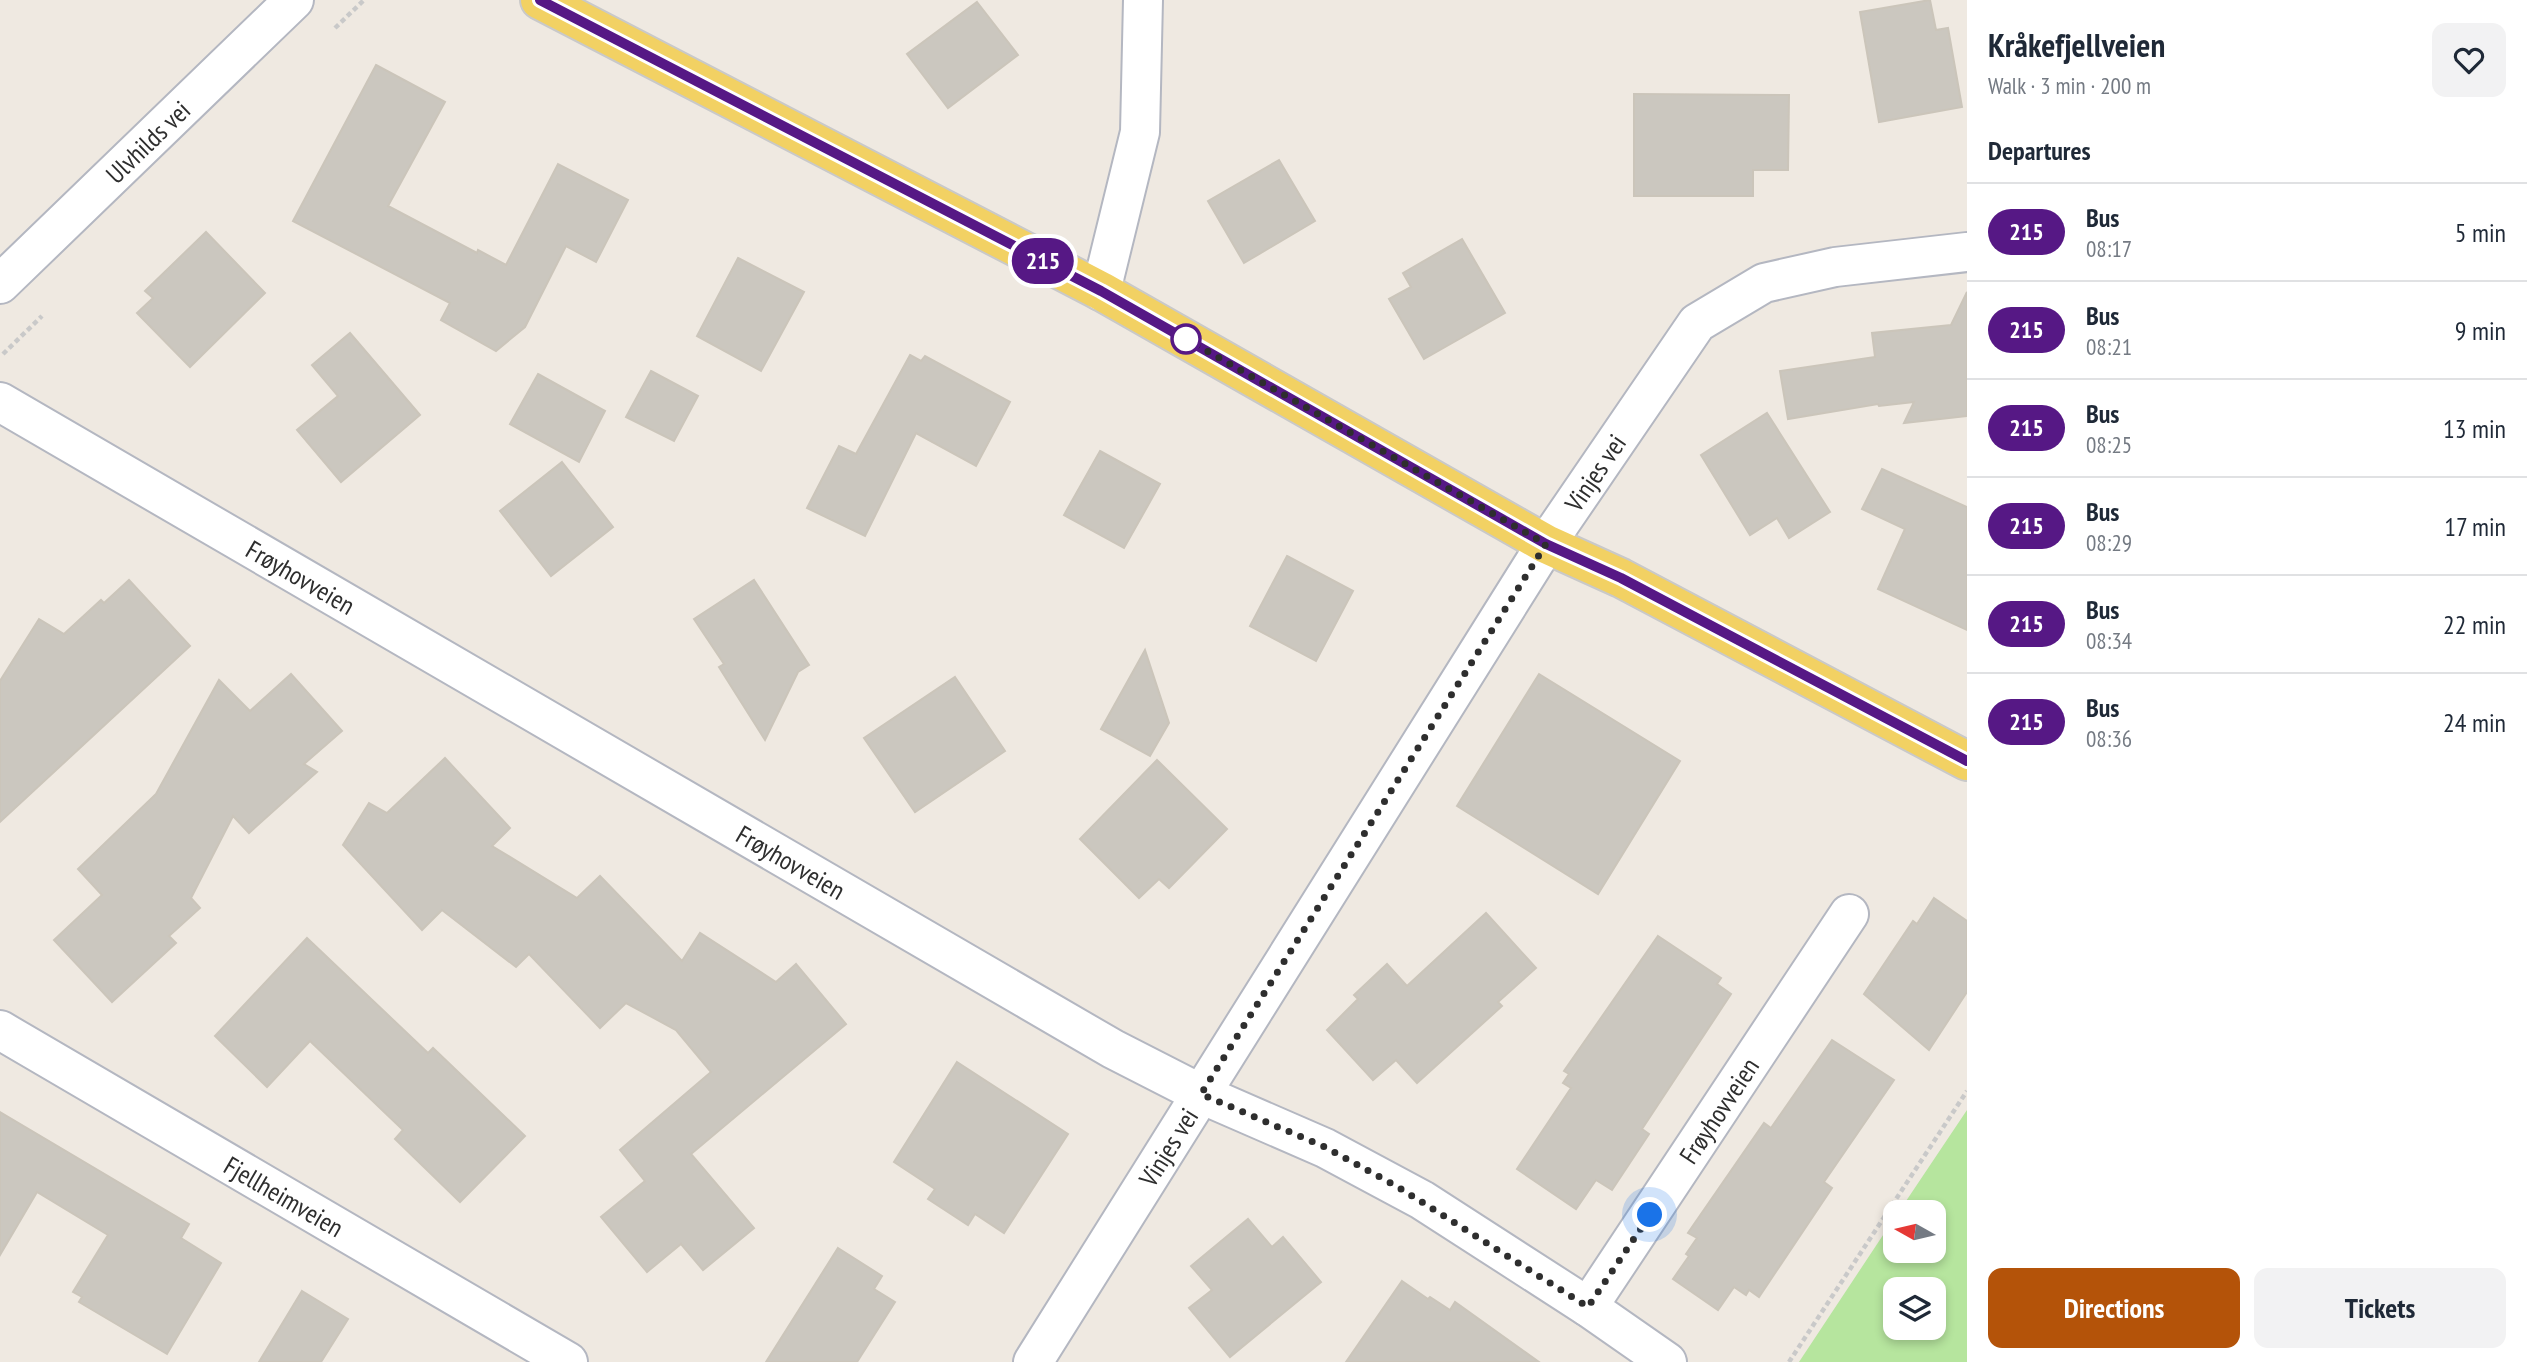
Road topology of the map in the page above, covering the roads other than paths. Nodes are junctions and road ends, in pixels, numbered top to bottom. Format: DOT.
graph roads {
  1 [pos="294,0"];
  2 [pos="540,0"];
  3 [pos="1143,0"];
  4 [pos="1967,252"];
  5 [pos="0,284"];
  6 [pos="1101,291"];
  7 [pos="0,402"];
  8 [pos="1546,544"];
  9 [pos="1967,761"];
  10 [pos="1849,914"];
  11 [pos="0,1030"];
  12 [pos="1201,1094"];
  13 [pos="1588,1307"];
  14 [pos="568,1362"];
  15 [pos="1033,1362"];
  16 [pos="1667,1362"];
  1 -- 5 [label="street, Ulvhilds vei"];
  2 -- 6 [label="main road"];
  3 -- 6 [label="street"];
  4 -- 8 [label="street, Vinjes vei"];
  6 -- 8 [label="main road"];
  7 -- 12 [label="street, Frøyhovveien"];
  8 -- 9 [label="main road"];
  8 -- 12 [label="street, Vinjes vei"];
  10 -- 13 [label="street, Frøyhovveien"];
  11 -- 14 [label="street, Fjellheimveien"];
  12 -- 13 [label="street, Frøyhovveien"];
  12 -- 15 [label="street, Vinjes vei"];
  13 -- 16 [label="street, Frøyhovveien"];
}
